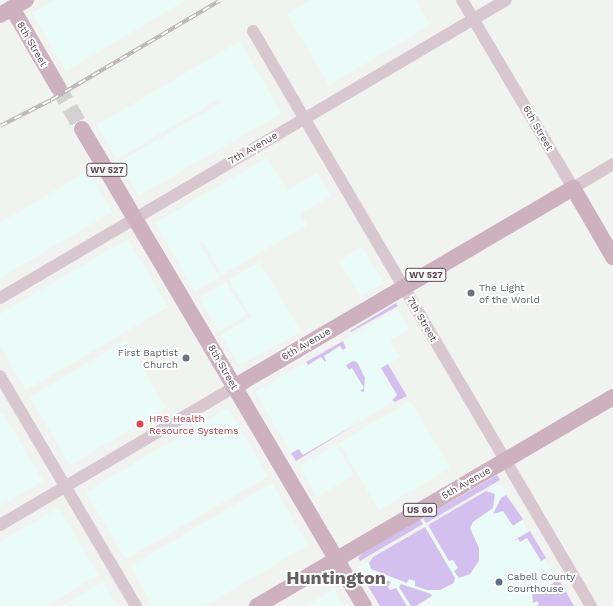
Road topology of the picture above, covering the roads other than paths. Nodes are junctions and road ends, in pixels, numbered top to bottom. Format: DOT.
graph roads {
  1 [pos="26,0"];
  2 [pos="462,0"];
  3 [pos="506,0"];
  4 [pos="6,8"];
  5 [pos="473,19"];
  6 [pos="253,31"];
  7 [pos="58,87"];
  8 [pos="304,119"];
  9 [pos="82,129"];
  10 [pos="613,164"];
  11 [pos="572,188"];
  12 [pos="135,218"];
  13 [pos="613,256"];
  14 [pos="404,288"];
  15 [pos="0,298"];
  16 [pos="0,376"];
  17 [pos="234,387"];
  18 [pos="613,397"];
  19 [pos="505,460"];
  20 [pos="65,487"];
  21 [pos="0,525"];
  22 [pos="336,560"];
  23 [pos="136,606"];
  24 [pos="257,606"];
  25 [pos="364,606"];
  26 [pos="591,606"];
  1 -- 4 [label="main road"];
  2 -- 5 [label="street, 6th Street"];
  3 -- 5 [label="street, 7th Avenue"];
  4 -- 7 [label="main road, 8th Street"];
  5 -- 8 [label="street, 7th Avenue"];
  5 -- 11 [label="street, 6th Street"];
  6 -- 8 [label="street, 7th Street"];
  8 -- 12 [label="street, 7th Avenue"];
  8 -- 14 [label="street, 7th Street"];
  9 -- 12 [label="main road, 8th Street / WV 527"];
  10 -- 11 [label="street, 6th Avenue"];
  11 -- 13 [label="main road, 6th Street"];
  11 -- 14 [label="main road, 6th Avenue / WV 527"];
  12 -- 15 [label="street, 7th Avenue"];
  12 -- 17 [label="main road, 8th Street / WV 527"];
  14 -- 17 [label="main road, 6th Avenue / WV 527"];
  14 -- 19 [label="street, 7th Street"];
  16 -- 20 [label="street"];
  17 -- 20 [label="street, 6th Avenue"];
  17 -- 22 [label="main road, 8th Street"];
  18 -- 19 [label="main road, 5th Avenue / US 60"];
  19 -- 22 [label="main road, 5th Avenue / US 60"];
  19 -- 26 [label="street, 7th Street"];
  20 -- 21 [label="street, 6th Avenue"];
  20 -- 23 [label="street"];
  22 -- 24 [label="main road, 5th Avenue / US 60"];
  22 -- 25 [label="main road, 8th Street"];
}
